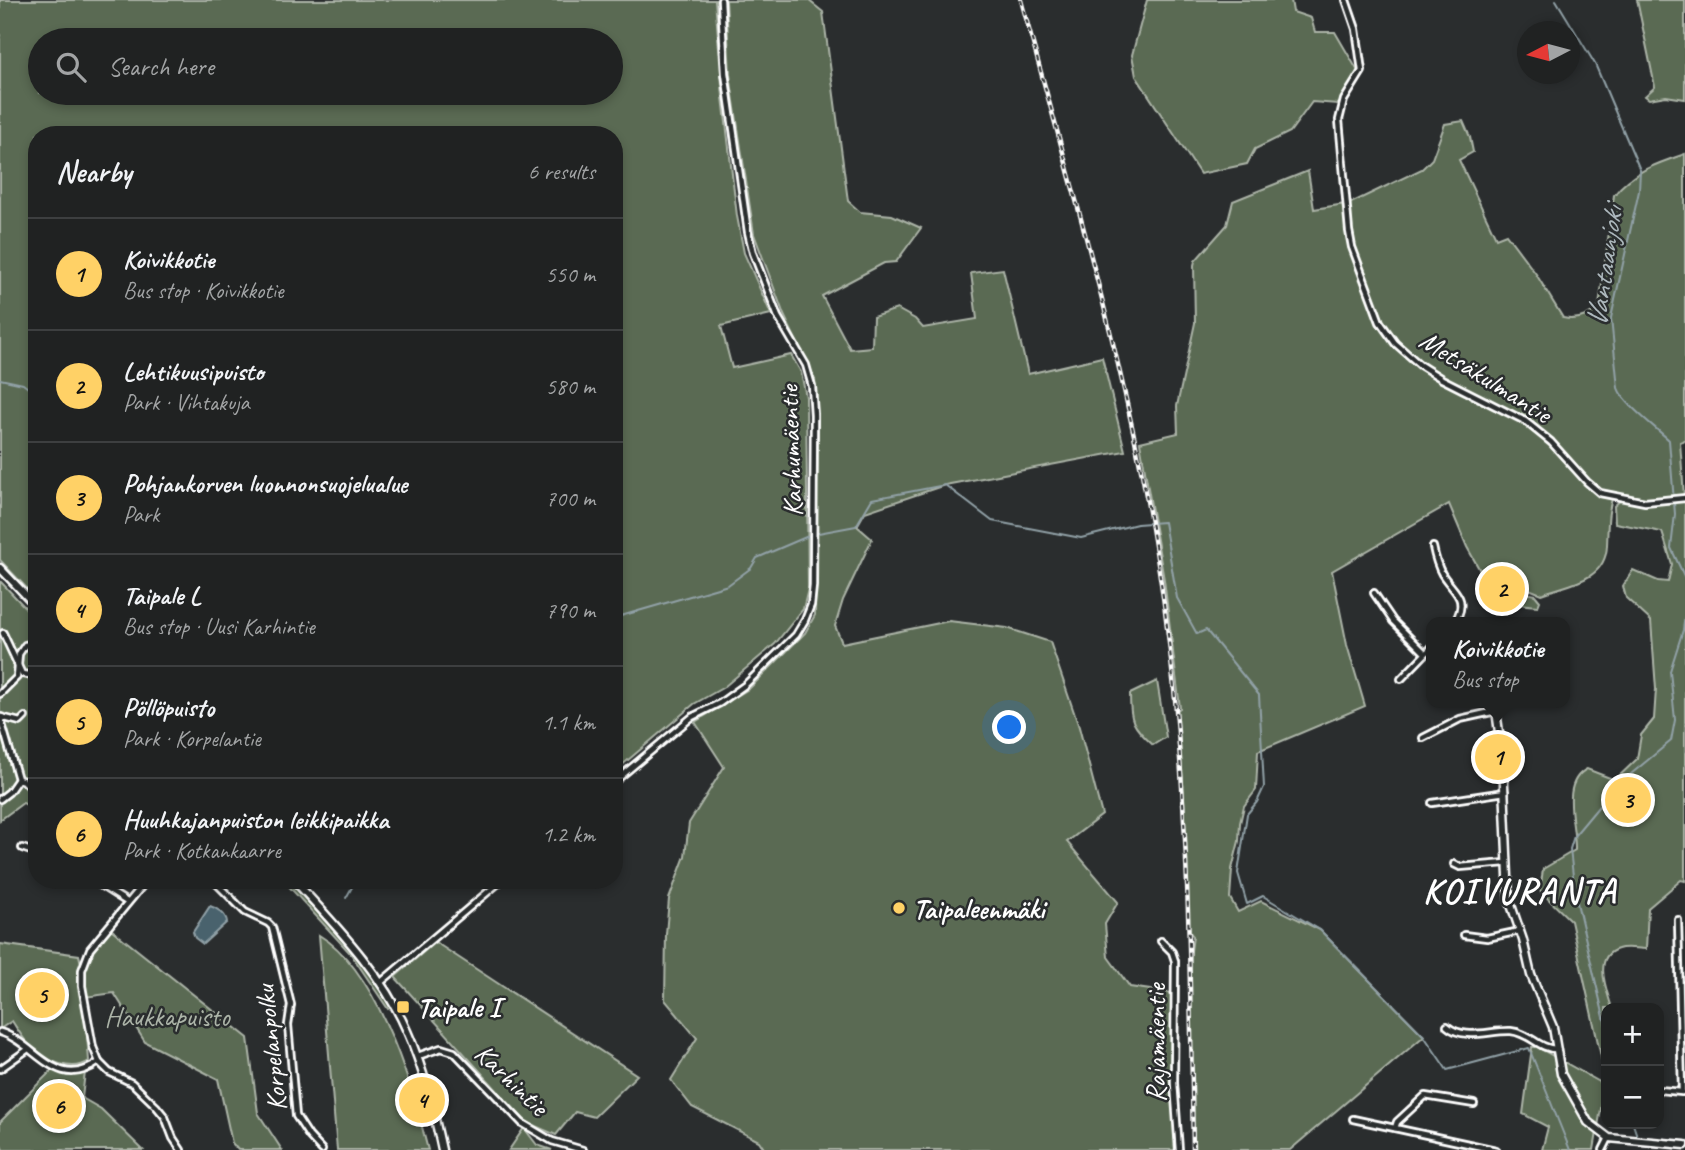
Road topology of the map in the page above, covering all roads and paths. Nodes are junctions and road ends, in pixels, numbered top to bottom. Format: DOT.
graph roads {
  1 [pos="721,0"];
  2 [pos="1346,0"];
  3 [pos="1685,498"];
  4 [pos="1433,547"];
  5 [pos="0,569"];
  6 [pos="1374,593"];
  7 [pos="28,598"];
  8 [pos="1457,617"];
  9 [pos="3,633"];
  10 [pos="28,644"];
  11 [pos="1425,653"];
  12 [pos="17,665"];
  13 [pos="28,675"];
  14 [pos="1401,679"];
  15 [pos="0,694"];
  16 [pos="1496,708"];
  17 [pos="1496,711"];
  18 [pos="0,717"];
  19 [pos="25,717"];
  20 [pos="1423,738"];
  21 [pos="623,774"];
  22 [pos="18,779"];
  23 [pos="28,785"];
  24 [pos="1505,792"];
  25 [pos="0,799"];
  26 [pos="1432,803"];
  27 [pos="22,848"];
  28 [pos="28,850"];
  29 [pos="1506,863"];
  30 [pos="1454,864"];
  31 [pos="106,889"];
  32 [pos="139,889"];
  33 [pos="222,889"];
  34 [pos="302,889"];
  35 [pos="491,889"];
  36 [pos="127,902"];
  37 [pos="1678,920"];
  38 [pos="1520,931"];
  39 [pos="1464,936"];
  40 [pos="1161,941"];
  41 [pos="380,983"];
  42 [pos="1447,1026"];
  43 [pos="0,1032"];
  44 [pos="1556,1049"];
  45 [pos="27,1050"];
  46 [pos="418,1056"];
  47 [pos="99,1062"];
  48 [pos="0,1069"];
  49 [pos="1664,1090"];
  50 [pos="1684,1092"];
  51 [pos="1474,1104"];
  52 [pos="1353,1119"];
  53 [pos="1395,1128"];
  54 [pos="1609,1138"];
  55 [pos="1685,1145"];
  56 [pos="181,1150"];
  57 [pos="322,1150"];
  58 [pos="442,1150"];
  59 [pos="583,1150"];
  60 [pos="1178,1150"];
  61 [pos="1496,1150"];
  62 [pos="1603,1150"];
  1 -- 21 [label="street, Karhumäentie"];
  2 -- 3 [label="street, Metsäkulmantie"];
  4 -- 8 [label="street"];
  5 -- 7 [label="street"];
  6 -- 11 [label="street"];
  9 -- 12 [label="street"];
  10 -- 12 [label="street"];
  11 -- 14 [label="street"];
  12 -- 13 [label="street"];
  12 -- 15 [label="street"];
  16 -- 17 [label="street"];
  17 -- 20 [label="street"];
  17 -- 24 [label="street"];
  18 -- 19 [label="street"];
  18 -- 22 [label="street"];
  22 -- 23 [label="street"];
  22 -- 25 [label="street"];
  24 -- 26 [label="street"];
  24 -- 29 [label="street"];
  27 -- 28 [label="street"];
  29 -- 30 [label="street"];
  29 -- 38 [label="street"];
  31 -- 36 [label="street"];
  32 -- 36 [label="street"];
  33 -- 57 [label="street, Korpelanpolku"];
  34 -- 41 [label="street"];
  35 -- 41 [label="street"];
  36 -- 47 [label="street"];
  37 -- 50 [label="street"];
  38 -- 39 [label="street"];
  38 -- 44 [label="street"];
  40 -- 60 [label="street, Rajamäentie"];
  41 -- 46 [label="street"];
  42 -- 44 [label="street"];
  43 -- 45 [label="street"];
  44 -- 54 [label="street"];
  45 -- 47 [label="street"];
  45 -- 48 [label="street"];
  46 -- 58 [label="street"];
  46 -- 59 [label="street, Karhintie"];
  47 -- 56 [label="street"];
  49 -- 50 [label="street"];
  51 -- 53 [label="street"];
  52 -- 53 [label="street"];
  53 -- 61 [label="street"];
  54 -- 55 [label="street"];
  54 -- 62 [label="street"];
}
